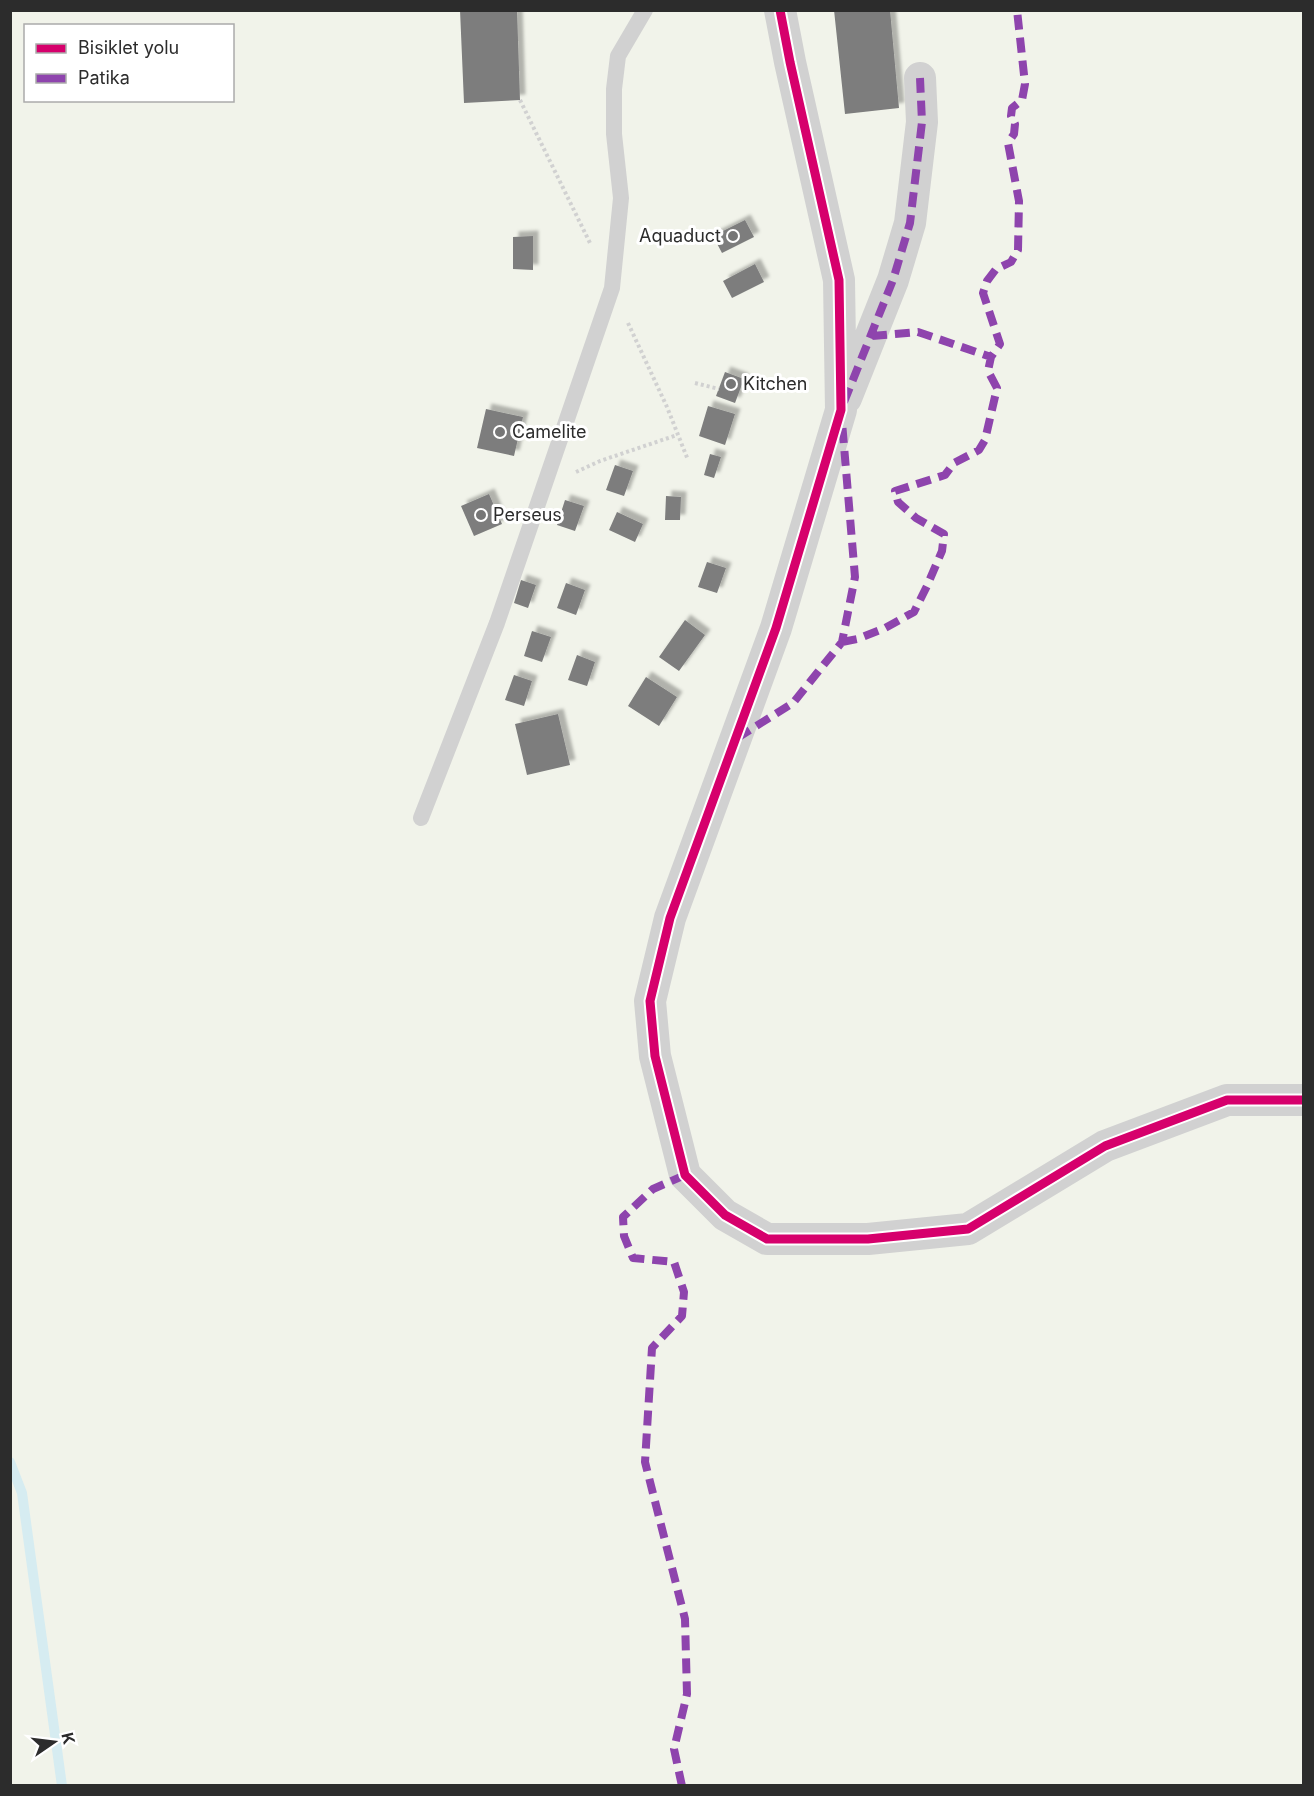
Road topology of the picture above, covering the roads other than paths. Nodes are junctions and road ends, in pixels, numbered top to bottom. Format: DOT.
graph roads {
  1 [pos="645,10"];
  2 [pos="780,10"];
  3 [pos="920,78"];
  4 [pos="841,410"];
  5 [pos="421,818"];
  6 [pos="1304,1100"];
  1 -- 5 [label="lane"];
  2 -- 4 [label="street"];
  3 -- 4 [label="street"];
  4 -- 6 [label="street"];
}
